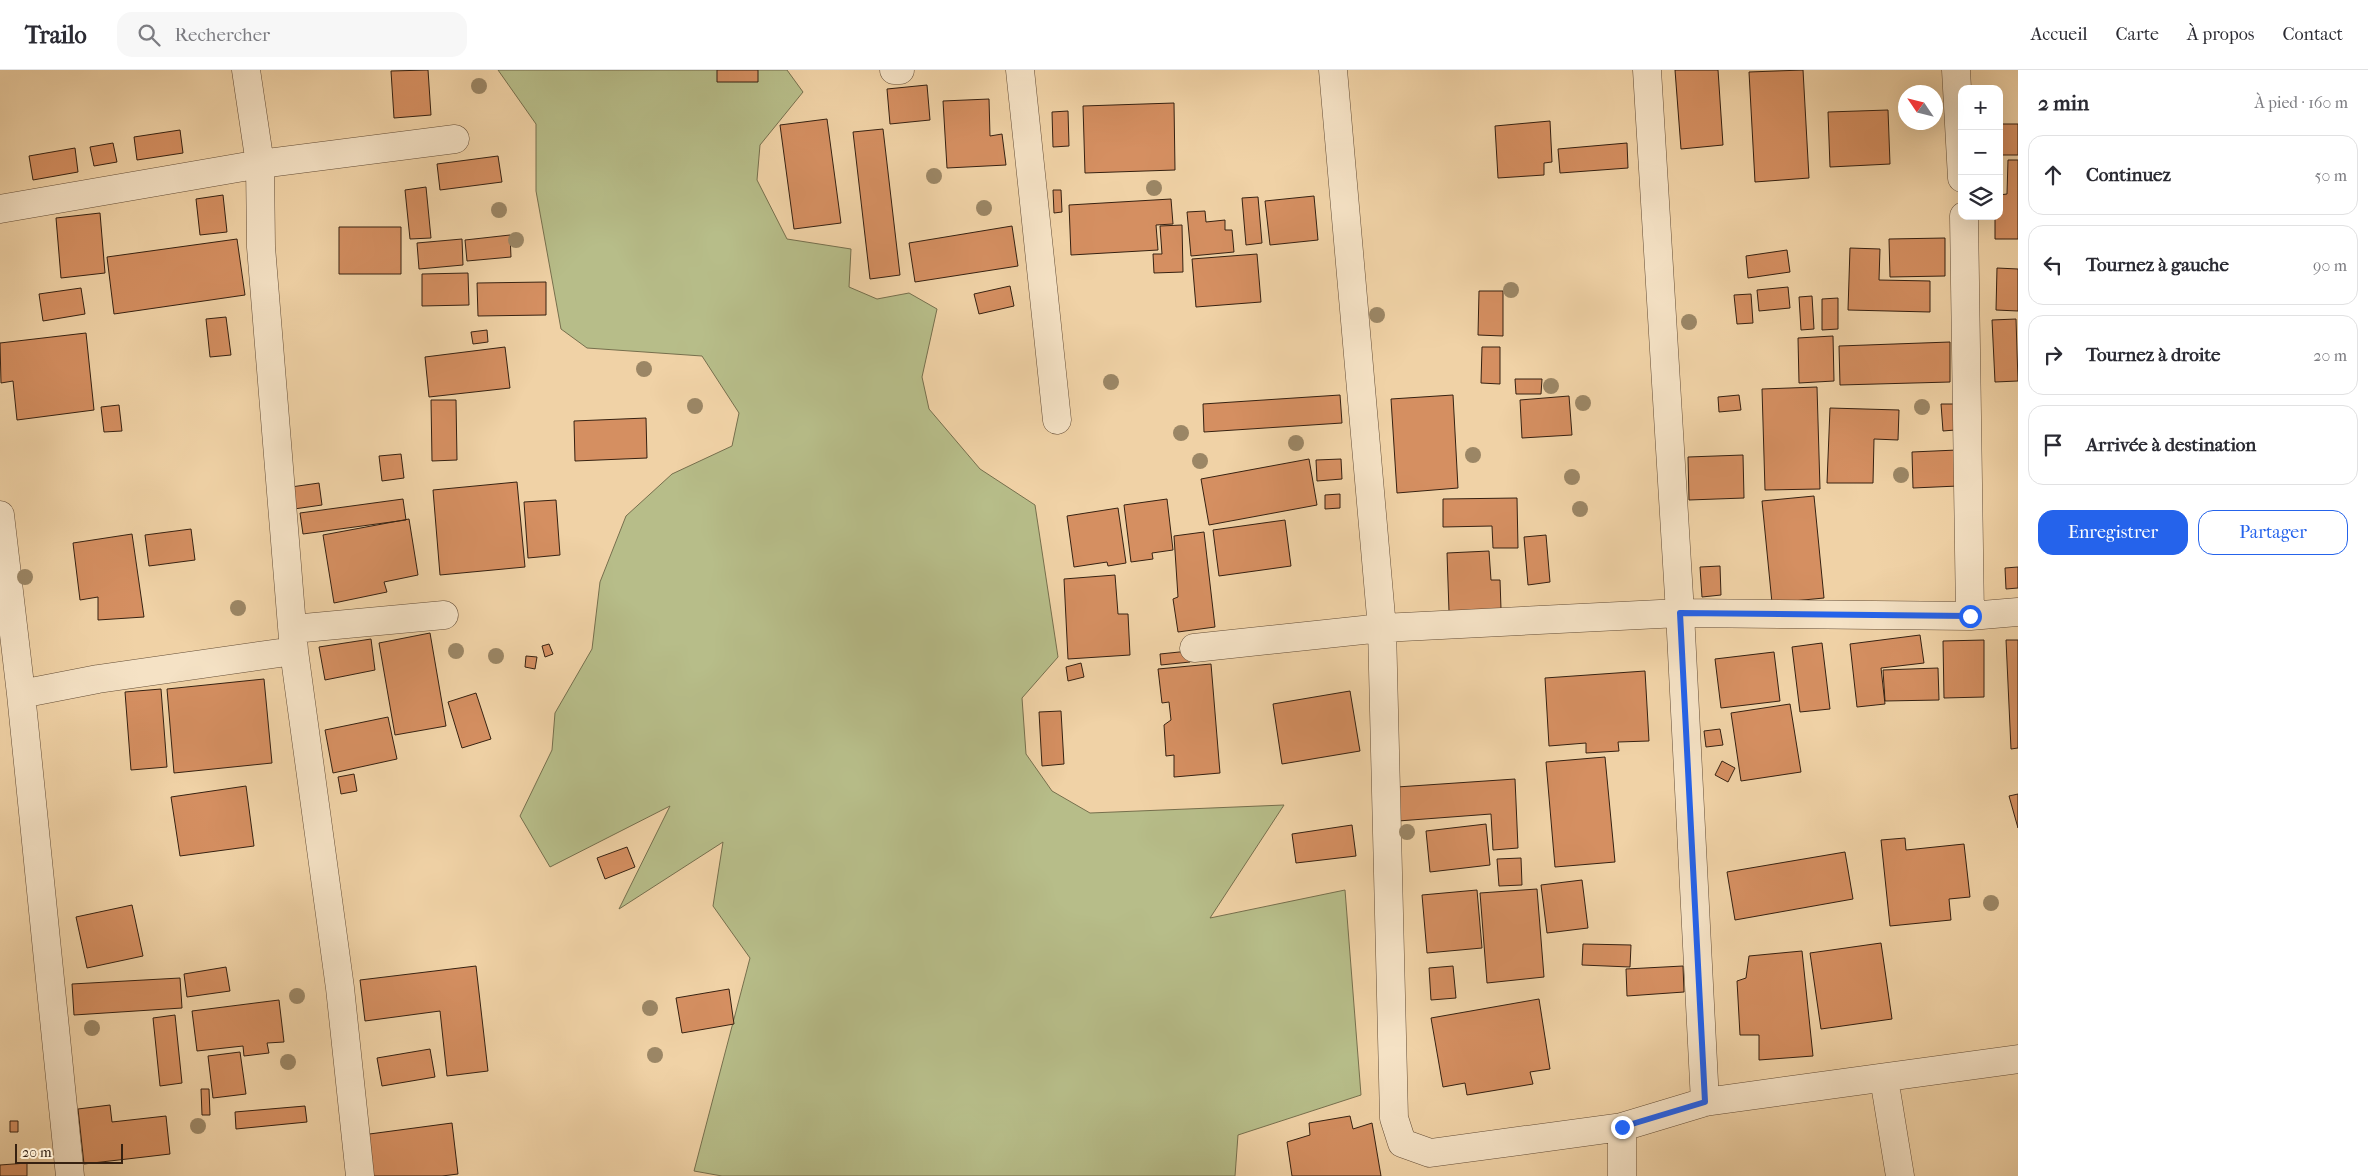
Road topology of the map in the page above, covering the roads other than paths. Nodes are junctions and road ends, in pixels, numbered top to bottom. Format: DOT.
graph roads {
  1 [pos="246,70"];
  2 [pos="894,70"];
  3 [pos="900,70"];
  4 [pos="1020,70"];
  5 [pos="1333,70"];
  6 [pos="1647,70"];
  7 [pos="1956,70"];
  8 [pos="454,139"];
  9 [pos="260,164"];
  10 [pos="1962,175"];
  11 [pos="0,209"];
  12 [pos="1964,220"];
  13 [pos="1057,420"];
  14 [pos="0,515"];
  15 [pos="2018,612"];
  16 [pos="1680,613"];
  17 [pos="444,616"];
  18 [pos="1970,616"];
  19 [pos="1382,628"];
  20 [pos="294,640"];
  21 [pos="1194,648"];
  22 [pos="8,654"];
  23 [pos="21,694"];
  24 [pos="2018,1059"];
  25 [pos="1884,1078"];
  26 [pos="1705,1102"];
  27 [pos="1622,1127"];
  28 [pos="70,1176"];
  29 [pos="360,1176"];
  30 [pos="1622,1176"];
  31 [pos="1900,1176"];
  1 -- 9 [label="street"];
  2 -- 3 [label="street"];
  4 -- 13 [label="street"];
  5 -- 19 [label="street"];
  6 -- 16 [label="street"];
  7 -- 10 [label="street"];
  8 -- 9 [label="street"];
  9 -- 11 [label="street"];
  9 -- 20 [label="street"];
  12 -- 18 [label="street"];
  14 -- 22 [label="street"];
  15 -- 18 [label="street"];
  16 -- 18 [label="street"];
  16 -- 19 [label="street"];
  16 -- 26 [label="street"];
  17 -- 20 [label="street"];
  19 -- 21 [label="street"];
  19 -- 27 [label="street"];
  20 -- 23 [label="street"];
  20 -- 29 [label="street"];
  22 -- 23 [label="street"];
  23 -- 28 [label="street"];
  24 -- 25 [label="street"];
  25 -- 26 [label="street"];
  25 -- 31 [label="street"];
  26 -- 27 [label="street"];
  27 -- 30 [label="street"];
}
